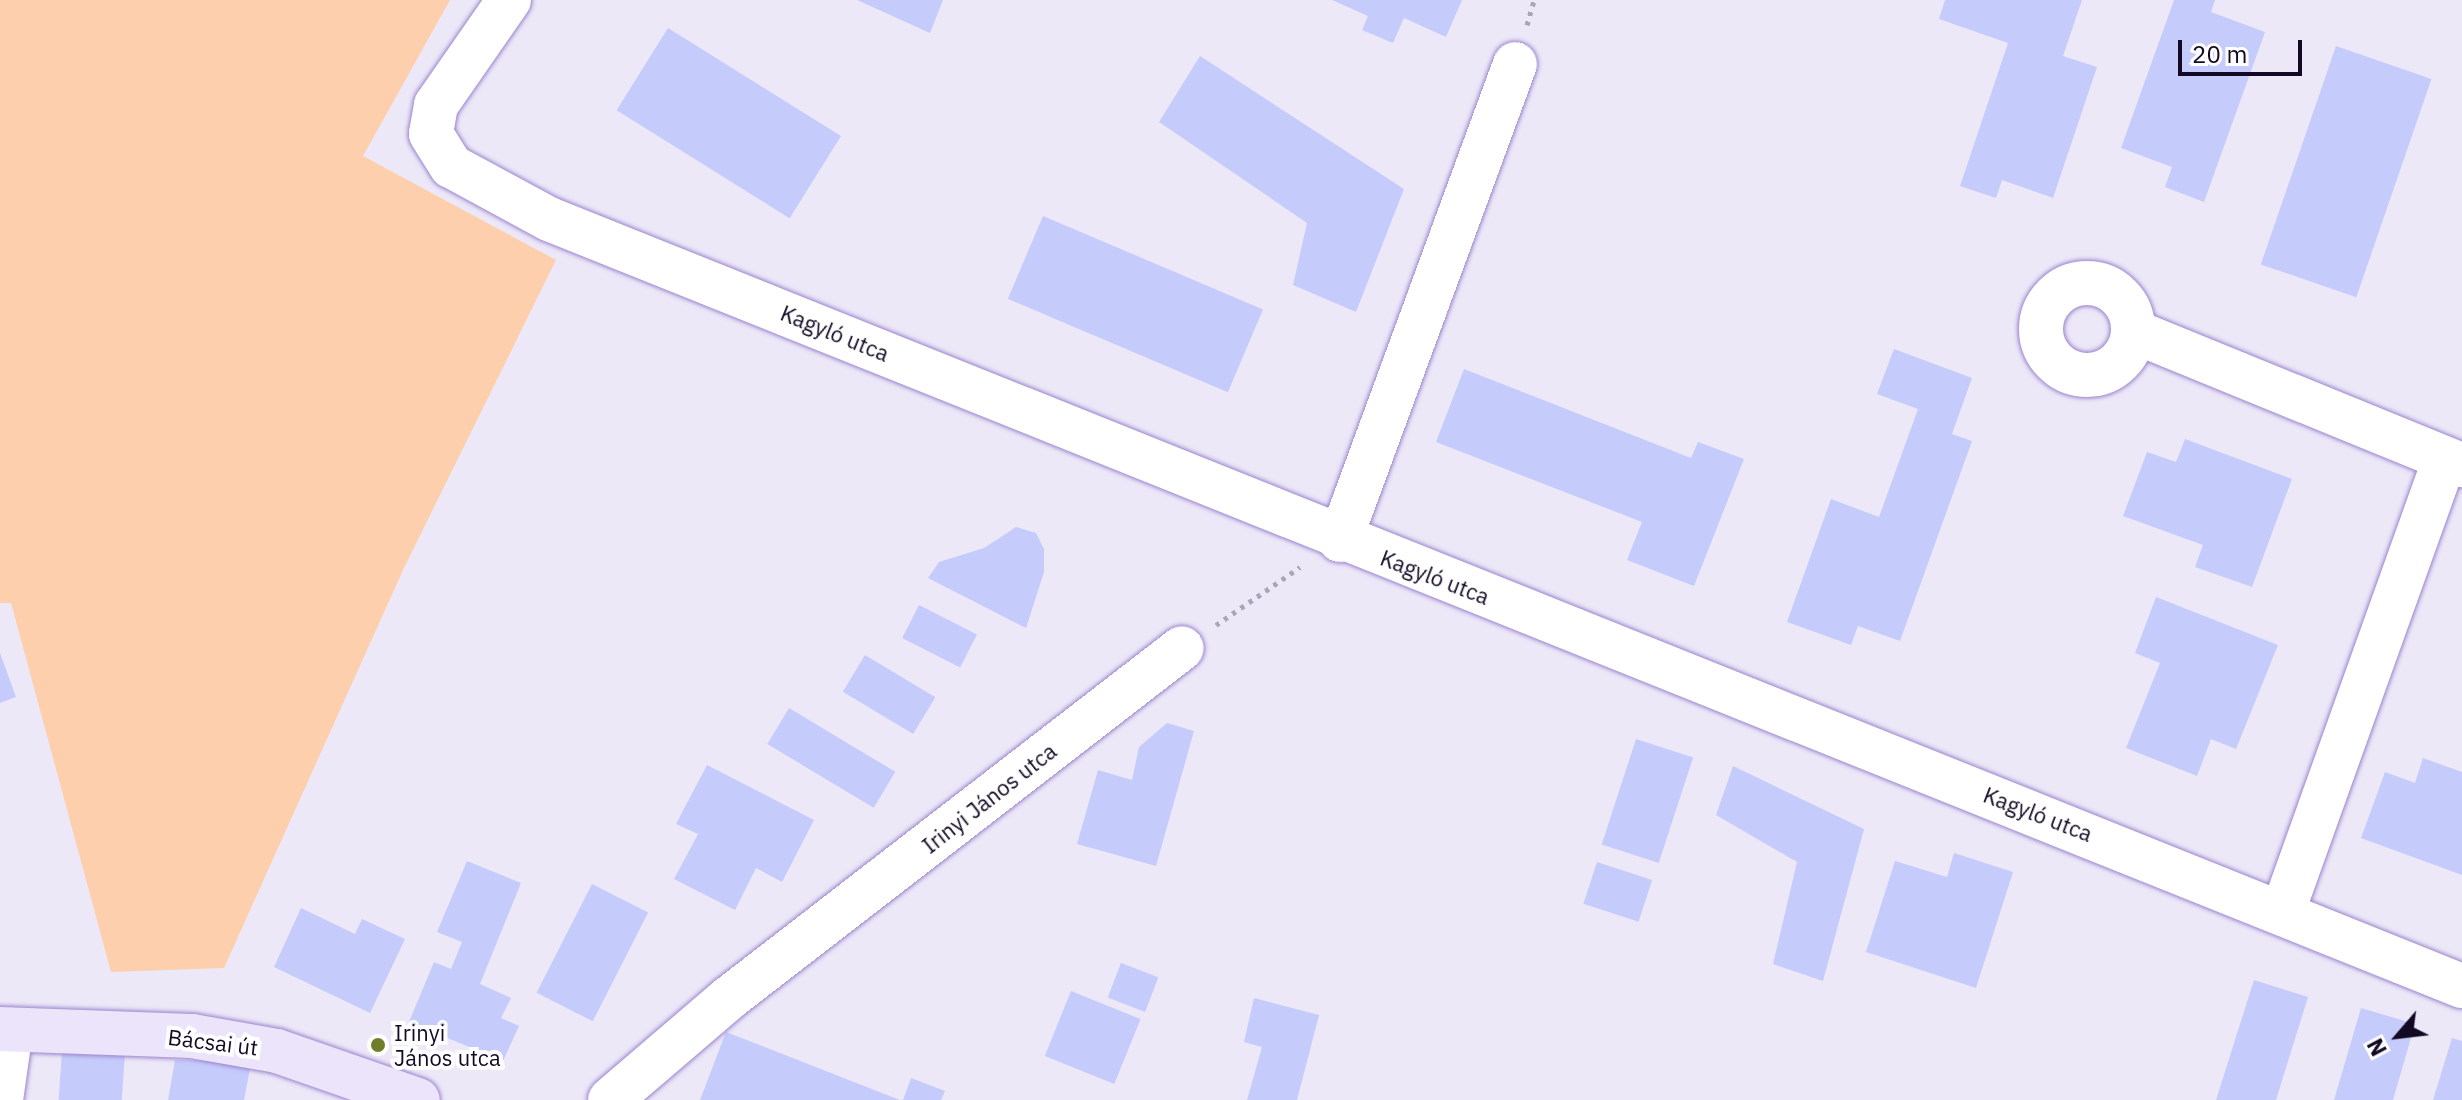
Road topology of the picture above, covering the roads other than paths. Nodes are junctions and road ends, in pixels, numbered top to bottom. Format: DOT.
graph roads {
  1 [pos="509,0"];
  2 [pos="1515,64"];
  3 [pos="2133,331"];
  4 [pos="2454,462"];
  5 [pos="1340,540"];
  6 [pos="1182,648"];
  7 [pos="2283,911"];
  8 [pos="2462,986"];
  9 [pos="6,1030"];
  10 [pos="1,1100"];
  11 [pos="418,1100"];
  12 [pos="610,1100"];
  1 -- 5 [label="street, Kagyló utca"];
  2 -- 5 [label="street"];
  3 -- 4 [label="street"];
  4 -- 7 [label="street"];
  5 -- 7 [label="street, Kagyló utca"];
  6 -- 12 [label="street, Irinyi János utca"];
  7 -- 8 [label="street, Kagyló utca"];
  9 -- 10 [label="street"];
  9 -- 11 [label="main road, Bácsai út"];
}
